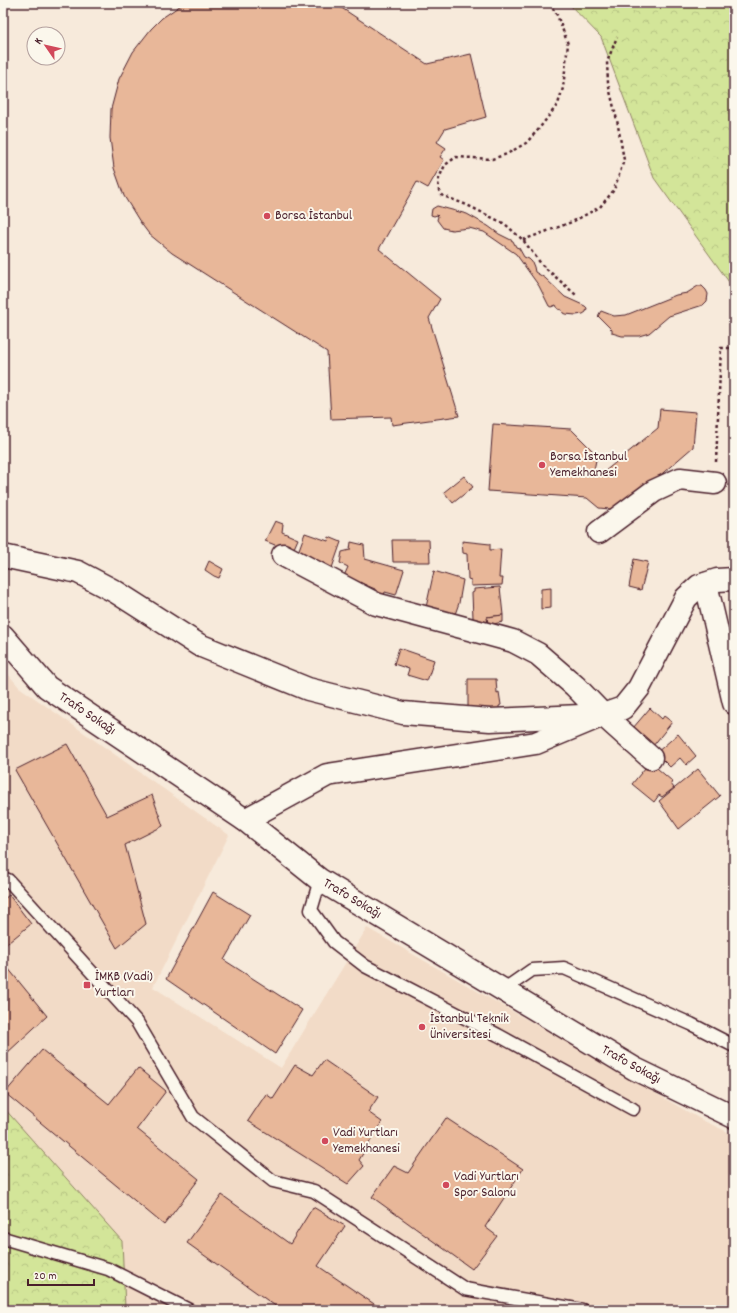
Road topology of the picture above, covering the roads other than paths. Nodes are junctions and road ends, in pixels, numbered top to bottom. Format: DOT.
graph roads {
  1 [pos="714,483"];
  2 [pos="598,532"];
  3 [pos="283,555"];
  4 [pos="3,556"];
  5 [pos="734,579"];
  6 [pos="706,584"];
  7 [pos="3,636"];
  8 [pos="734,703"];
  9 [pos="603,715"];
  10 [pos="651,758"];
  11 [pos="245,820"];
  12 [pos="3,878"];
  13 [pos="320,880"];
  14 [pos="504,990"];
  15 [pos="734,1046"];
  16 [pos="633,1109"];
  17 [pos="734,1117"];
  18 [pos="3,1238"];
  19 [pos="189,1310"];
  20 [pos="582,1310"];
  1 -- 2 [label="street"];
  3 -- 9 [label="street"];
  4 -- 9 [label="street"];
  5 -- 6 [label="street"];
  6 -- 8 [label="street"];
  6 -- 9 [label="street"];
  7 -- 11 [label="street, Trafo Sokağı"];
  9 -- 10 [label="street"];
  9 -- 11 [label="street"];
  11 -- 13 [label="street, Trafo Sokağı"];
  12 -- 20 [label="lane"];
  13 -- 14 [label="street, Trafo Sokağı"];
  13 -- 16 [label="lane"];
  14 -- 15 [label="lane"];
  14 -- 17 [label="street, Trafo Sokağı"];
  18 -- 19 [label="lane"];
}
